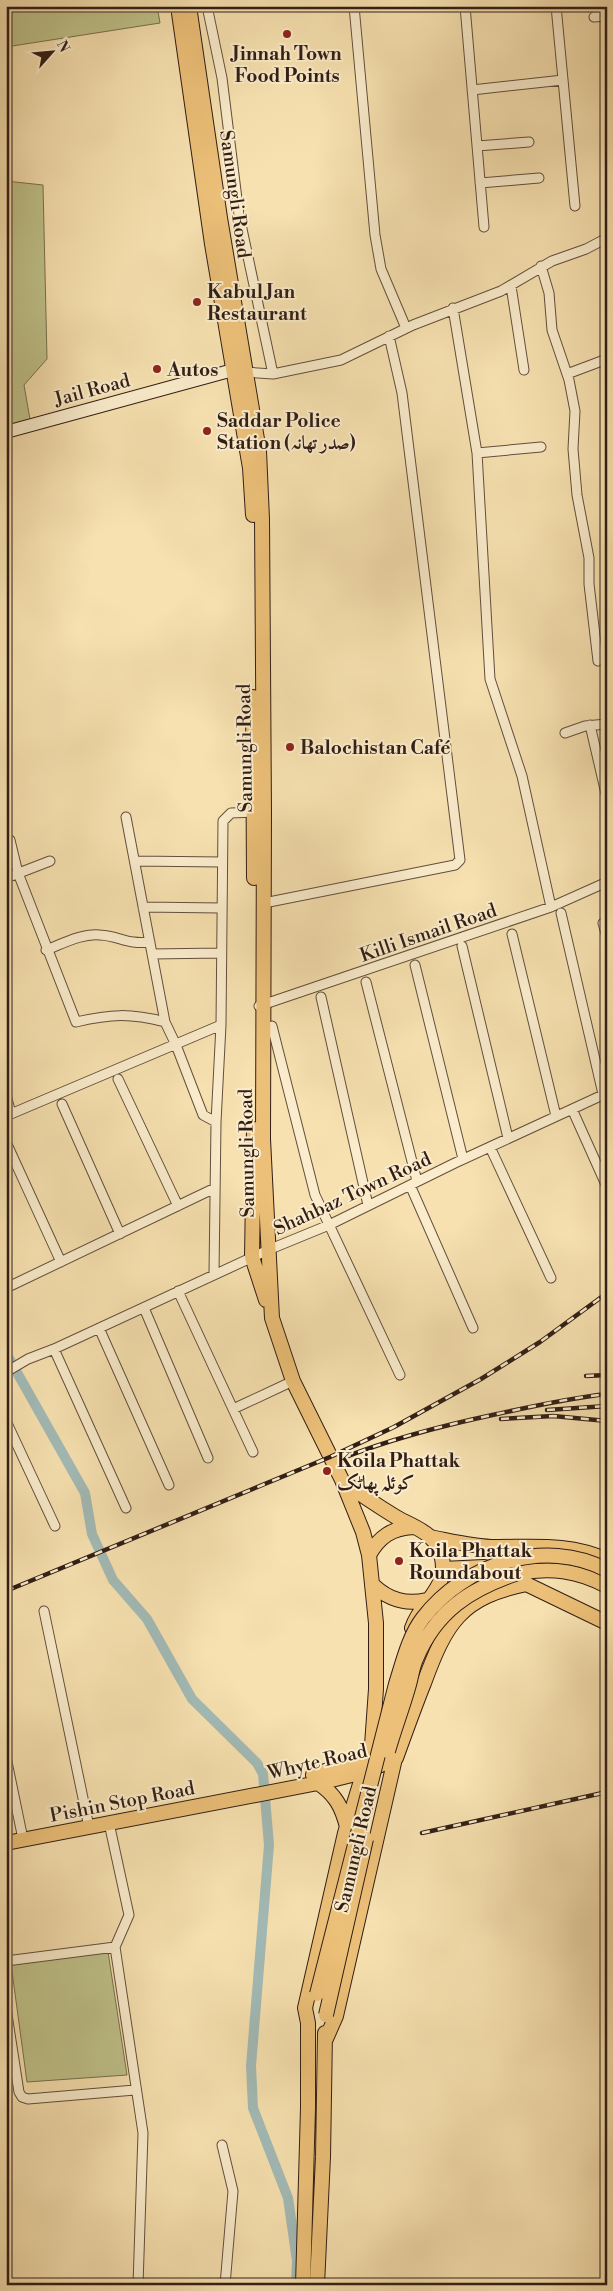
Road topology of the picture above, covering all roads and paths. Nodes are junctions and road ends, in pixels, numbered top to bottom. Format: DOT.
graph roads {
  1 [pos="178,6"];
  2 [pos="189,6"];
  3 [pos="207,6"];
  4 [pos="354,6"];
  5 [pos="465,6"];
  6 [pos="556,6"];
  7 [pos="607,16"];
  8 [pos="594,17"];
  9 [pos="563,80"];
  10 [pos="472,90"];
  11 [pos="529,142"];
  12 [pos="203,143"];
  13 [pos="477,146"];
  14 [pos="539,178"];
  15 [pos="480,183"];
  16 [pos="575,206"];
  17 [pos="484,227"];
  18 [pos="607,238"];
  19 [pos="541,266"];
  20 [pos="511,286"];
  21 [pos="453,308"];
  22 [pos="406,328"];
  23 [pos="390,336"];
  24 [pos="607,359"];
  25 [pos="524,370"];
  26 [pos="239,371"];
  27 [pos="273,374"];
  28 [pos="567,374"];
  29 [pos="6,432"];
  30 [pos="541,447"];
  31 [pos="477,453"];
  32 [pos="598,661"];
  33 [pos="607,724"];
  34 [pos="590,725"];
  35 [pos="565,733"];
  36 [pos="607,798"];
  37 [pos="258,812"];
  38 [pos="126,817"];
  39 [pos="10,840"];
  40 [pos="50,861"];
  41 [pos="135,861"];
  42 [pos="222,862"];
  43 [pos="18,873"];
  44 [pos="6,878"];
  45 [pos="607,882"];
  46 [pos="264,903"];
  47 [pos="143,907"];
  48 [pos="551,907"];
  49 [pos="221,908"];
  50 [pos="561,912"];
  51 [pos="604,923"];
  52 [pos="512,934"];
  53 [pos="607,937"];
  54 [pos="150,942"];
  55 [pos="462,946"];
  56 [pos="46,950"];
  57 [pos="220,953"];
  58 [pos="152,954"];
  59 [pos="415,965"];
  60 [pos="366,982"];
  61 [pos="321,997"];
  62 [pos="260,1006"];
  63 [pos="165,1022"];
  64 [pos="221,1025"];
  65 [pos="272,1026"];
  66 [pos="176,1045"];
  67 [pos="118,1079"];
  68 [pos="605,1094"];
  69 [pos="6,1095"];
  70 [pos="62,1104"];
  71 [pos="572,1109"];
  72 [pos="9,1115"];
  73 [pos="556,1116"];
  74 [pos="216,1122"];
  75 [pos="508,1138"];
  76 [pos="6,1142"];
  77 [pos="490,1146"];
  78 [pos="463,1159"];
  79 [pos="414,1183"];
  80 [pos="607,1187"];
  81 [pos="215,1188"];
  82 [pos="368,1205"];
  83 [pos="178,1206"];
  84 [pos="329,1224"];
  85 [pos="120,1234"];
  86 [pos="268,1250"];
  87 [pos="252,1257"];
  88 [pos="61,1262"];
  89 [pos="214,1274"];
  90 [pos="551,1278"];
  91 [pos="6,1288"];
  92 [pos="178,1291"];
  93 [pos="144,1308"];
  94 [pos="272,1318"];
  95 [pos="99,1328"];
  96 [pos="473,1328"];
  97 [pos="54,1349"];
  98 [pos="6,1372"];
  99 [pos="400,1375"];
  100 [pos="293,1382"];
  101 [pos="233,1410"];
  102 [pos="6,1421"];
  103 [pos="253,1452"];
  104 [pos="208,1458"];
  105 [pos="342,1480"];
  106 [pos="169,1485"];
  107 [pos="126,1508"];
  108 [pos="55,1526"];
  109 [pos="413,1527"];
  110 [pos="430,1537"];
  111 [pos="369,1555"];
  112 [pos="607,1560"];
  113 [pos="443,1569"];
  114 [pos="607,1570"];
  115 [pos="527,1584"];
  116 [pos="373,1585"];
  117 [pos="607,1586"];
  118 [pos="427,1600"];
  119 [pos="44,1611"];
  120 [pos="607,1623"];
  121 [pos="370,1754"];
  122 [pos="6,1757"];
  123 [pos="396,1758"];
  124 [pos="365,1773"];
  125 [pos="318,1783"];
  126 [pos="243,1794"];
  127 [pos="88,1823"];
  128 [pos="109,1823"];
  129 [pos="348,1828"];
  130 [pos="6,1836"];
  131 [pos="22,1836"];
  132 [pos="6,1843"];
  133 [pos="115,1947"];
  134 [pos="6,1961"];
  135 [pos="6,2008"];
  136 [pos="308,2023"];
  137 [pos="325,2041"];
  138 [pos="136,2090"];
  139 [pos="222,2145"];
  140 [pos="137,2285"];
  141 [pos="226,2285"];
  142 [pos="303,2285"];
  143 [pos="317,2285"];
  1 -- 12 [label="main road, Samungli Road"];
  2 -- 12 [label="main road, Samungli Road"];
  3 -- 27 [label="street"];
  4 -- 22 [label="street"];
  5 -- 10 [label="street"];
  6 -- 9 [label="street"];
  7 -- 8 [label="street"];
  9 -- 10 [label="street"];
  9 -- 16 [label="street"];
  10 -- 13 [label="street"];
  11 -- 13 [label="street"];
  12 -- 26 [label="main road, Samungli Road"];
  13 -- 15 [label="street"];
  14 -- 15 [label="street"];
  15 -- 17 [label="street"];
  18 -- 19 [label="street"];
  19 -- 20 [label="street"];
  19 -- 28 [label="street"];
  20 -- 21 [label="street"];
  20 -- 25 [label="street"];
  21 -- 22 [label="street"];
  21 -- 31 [label="street"];
  22 -- 23 [label="street"];
  23 -- 27 [label="street"];
  23 -- 46 [label="street"];
  24 -- 28 [label="street"];
  26 -- 27 [label="street"];
  26 -- 29 [label="main road, Jail Road"];
  26 -- 37 [label="main road, Samungli Road"];
  28 -- 32 [label="street"];
  30 -- 31 [label="street"];
  31 -- 48 [label="street"];
  33 -- 34 [label="street"];
  34 -- 35 [label="street"];
  34 -- 36 [label="street"];
  37 -- 42 [label="street"];
  37 -- 46 [label="main road, Samungli Road"];
  37 -- 62 [label="main road, Samungli Road"];
  38 -- 41 [label="street"];
  39 -- 43 [label="street"];
  40 -- 43 [label="street"];
  41 -- 42 [label="street"];
  41 -- 47 [label="street"];
  42 -- 49 [label="street"];
  43 -- 44 [label="street"];
  43 -- 56 [label="street"];
  45 -- 48 [label="street, Killi Ismail Road"];
  46 -- 62 [label="main road, Samungli Road"];
  47 -- 49 [label="street"];
  47 -- 54 [label="street"];
  48 -- 62 [label="street, Killi Ismail Road"];
  49 -- 57 [label="street"];
  50 -- 68 [label="street"];
  51 -- 53 [label="street"];
  52 -- 73 [label="street"];
  54 -- 56 [label="street"];
  54 -- 58 [label="street"];
  55 -- 75 [label="street"];
  56 -- 63 [label="street"];
  57 -- 58 [label="street"];
  57 -- 64 [label="street"];
  58 -- 63 [label="street"];
  59 -- 78 [label="street"];
  60 -- 79 [label="street"];
  61 -- 82 [label="street"];
  62 -- 86 [label="main road, Samungli Road"];
  62 -- 87 [label="main road"];
  63 -- 66 [label="street"];
  64 -- 66 [label="street"];
  64 -- 74 [label="street"];
  65 -- 84 [label="street"];
  66 -- 72 [label="street"];
  66 -- 74 [label="street"];
  67 -- 83 [label="street"];
  68 -- 71 [label="street, Shahbaz Town Road"];
  69 -- 72 [label="street"];
  70 -- 85 [label="street"];
  71 -- 73 [label="street, Shahbaz Town Road"];
  71 -- 80 [label="street"];
  73 -- 75 [label="street, Shahbaz Town Road"];
  74 -- 81 [label="street"];
  75 -- 77 [label="street, Shahbaz Town Road"];
  76 -- 88 [label="street"];
  77 -- 78 [label="street, Shahbaz Town Road"];
  77 -- 90 [label="street"];
  78 -- 79 [label="street, Shahbaz Town Road"];
  79 -- 82 [label="street, Shahbaz Town Road"];
  79 -- 96 [label="street"];
  81 -- 83 [label="street"];
  81 -- 89 [label="street"];
  82 -- 84 [label="street, Shahbaz Town Road"];
  83 -- 85 [label="street"];
  84 -- 86 [label="street, Shahbaz Town Road"];
  84 -- 99 [label="street"];
  85 -- 88 [label="street"];
  86 -- 87 [label="street, Shahbaz Town Road"];
  86 -- 94 [label="main road, Samungli Road"];
  87 -- 89 [label="street, Shahbaz Town Road"];
  87 -- 94 [label="main road"];
  88 -- 91 [label="street"];
  89 -- 92 [label="street, Shahbaz Town Road"];
  92 -- 93 [label="street, Shahbaz Town Road"];
  92 -- 101 [label="street"];
  93 -- 95 [label="street, Shahbaz Town Road"];
  93 -- 104 [label="street"];
  94 -- 100 [label="main road, Samungli Road"];
  95 -- 97 [label="street, Shahbaz Town Road"];
  95 -- 106 [label="street"];
  97 -- 98 [label="street, Shahbaz Town Road"];
  97 -- 107 [label="street"];
  100 -- 101 [label="street"];
  100 -- 105 [label="main road, Samungli Road"];
  101 -- 103 [label="street"];
  102 -- 108 [label="street"];
  105 -- 109 [label="main road, Samungli Road"];
  105 -- 111 [label="main road, Samungli Road"];
  109 -- 110 [label="main road, Samungli Road"];
  109 -- 111 [label="main road"];
  110 -- 112 [label="main road"];
  110 -- 113 [label="main road, Samungli Road"];
  111 -- 116 [label="main road, Samungli Road"];
  113 -- 115 [label="main road"];
  113 -- 118 [label="main road, Samungli Road"];
  114 -- 136 [label="main road, bridge"];
  115 -- 120 [label="main road"];
  115 -- 123 [label="main road"];
  116 -- 118 [label="main road"];
  116 -- 121 [label="main road, Samungli Road"];
  117 -- 137 [label="main road, bridge"];
  118 -- 123 [label="main road, Samungli Road"];
  119 -- 127 [label="street"];
  121 -- 124 [label="main road, Samungli Road"];
  121 -- 126 [label="main road, Whyte Road"];
  122 -- 131 [label="street"];
  123 -- 124 [label="main road, Whyte Road"];
  123 -- 137 [label="main road, Samungli Road"];
  124 -- 125 [label="main road, Whyte Road"];
  124 -- 129 [label="main road, Samungli Road"];
  125 -- 126 [label="main road, Whyte Road"];
  125 -- 129 [label="main road"];
  126 -- 127 [label="main road, Pishin Stop Road"];
  126 -- 128 [label="main road, Pishin Stop Road"];
  127 -- 128 [label="main road, Pishin Stop Road"];
  127 -- 131 [label="main road, Pishin Stop Road"];
  128 -- 133 [label="street"];
  129 -- 136 [label="main road, Samungli Road"];
  130 -- 131 [label="main road, Pishin Stop Road"];
  131 -- 132 [label="main road, Pishin Stop Road"];
  133 -- 134 [label="street"];
  133 -- 138 [label="street"];
  135 -- 138 [label="street"];
  136 -- 142 [label="main road, Samungli Road"];
  137 -- 143 [label="main road, Samungli Road"];
  138 -- 140 [label="street"];
  139 -- 141 [label="street"];
}
